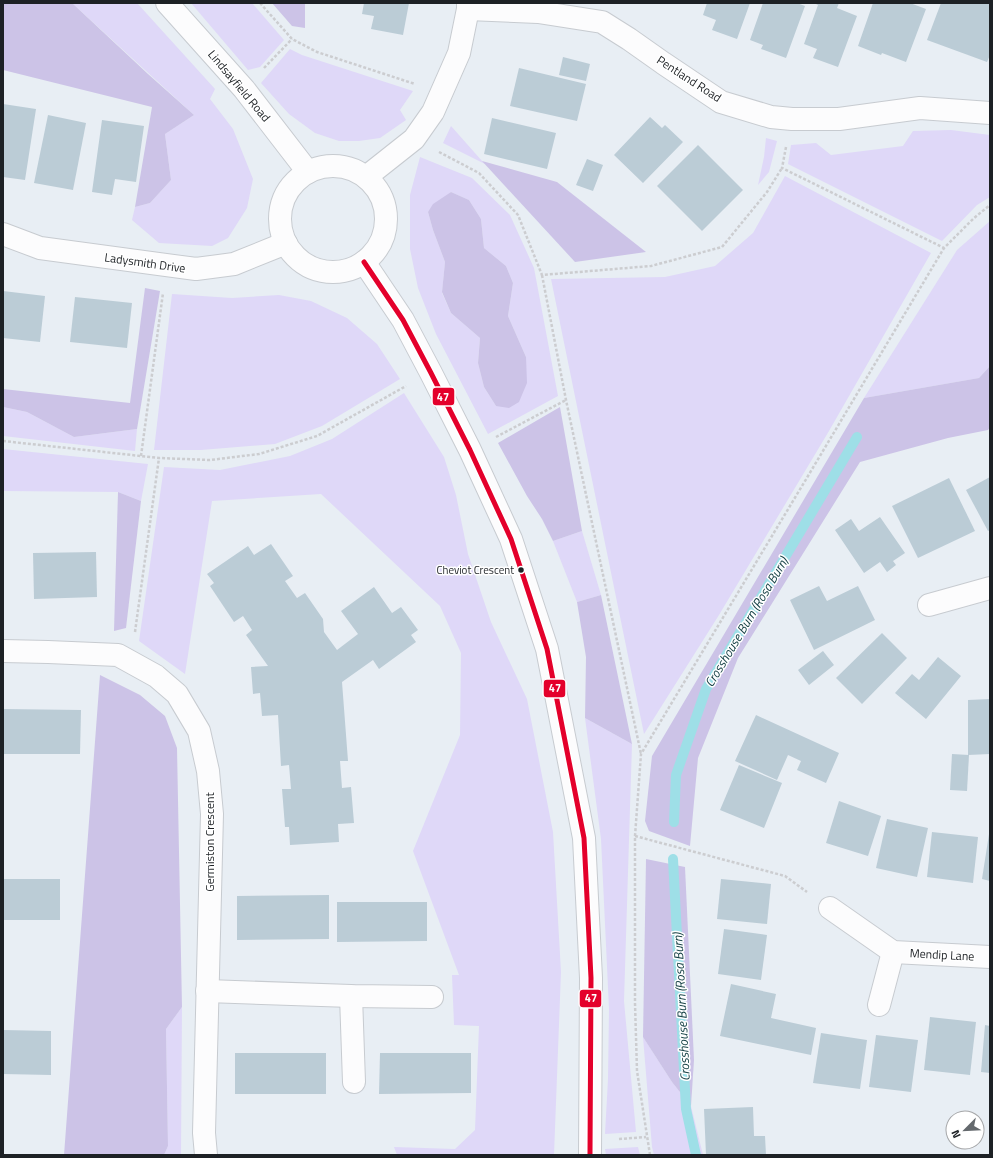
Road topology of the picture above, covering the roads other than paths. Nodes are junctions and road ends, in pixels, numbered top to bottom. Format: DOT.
graph roads {
  1 [pos="167,3"];
  2 [pos="468,6"];
  3 [pos="990,113"];
  4 [pos="308,172"];
  5 [pos="366,177"];
  6 [pos="3,234"];
  7 [pos="286,243"];
  8 [pos="364,262"];
  9 [pos="990,588"];
  10 [pos="929,605"];
  11 [pos="3,651"];
  12 [pos="830,908"];
  13 [pos="893,952"];
  14 [pos="990,957"];
  15 [pos="207,991"];
  16 [pos="351,996"];
  17 [pos="432,997"];
  18 [pos="879,1005"];
  19 [pos="354,1082"];
  20 [pos="206,1155"];
  21 [pos="590,1155"];
  1 -- 4 [label="street, Lindsayfield Road"];
  2 -- 3 [label="street, Pentland Road"];
  2 -- 5 [label="street"];
  4 -- 5 [label="street"];
  4 -- 7 [label="street"];
  5 -- 8 [label="street"];
  6 -- 7 [label="street, Ladysmith Drive"];
  7 -- 8 [label="street"];
  8 -- 21 [label="street"];
  9 -- 10 [label="street"];
  11 -- 15 [label="street, Germiston Crescent"];
  12 -- 13 [label="street, Mendip Lane"];
  13 -- 14 [label="street, Mendip Lane"];
  13 -- 18 [label="street, Mendip Lane"];
  15 -- 16 [label="street"];
  15 -- 20 [label="street, Germiston Crescent"];
  16 -- 17 [label="street"];
  16 -- 19 [label="street"];
}
